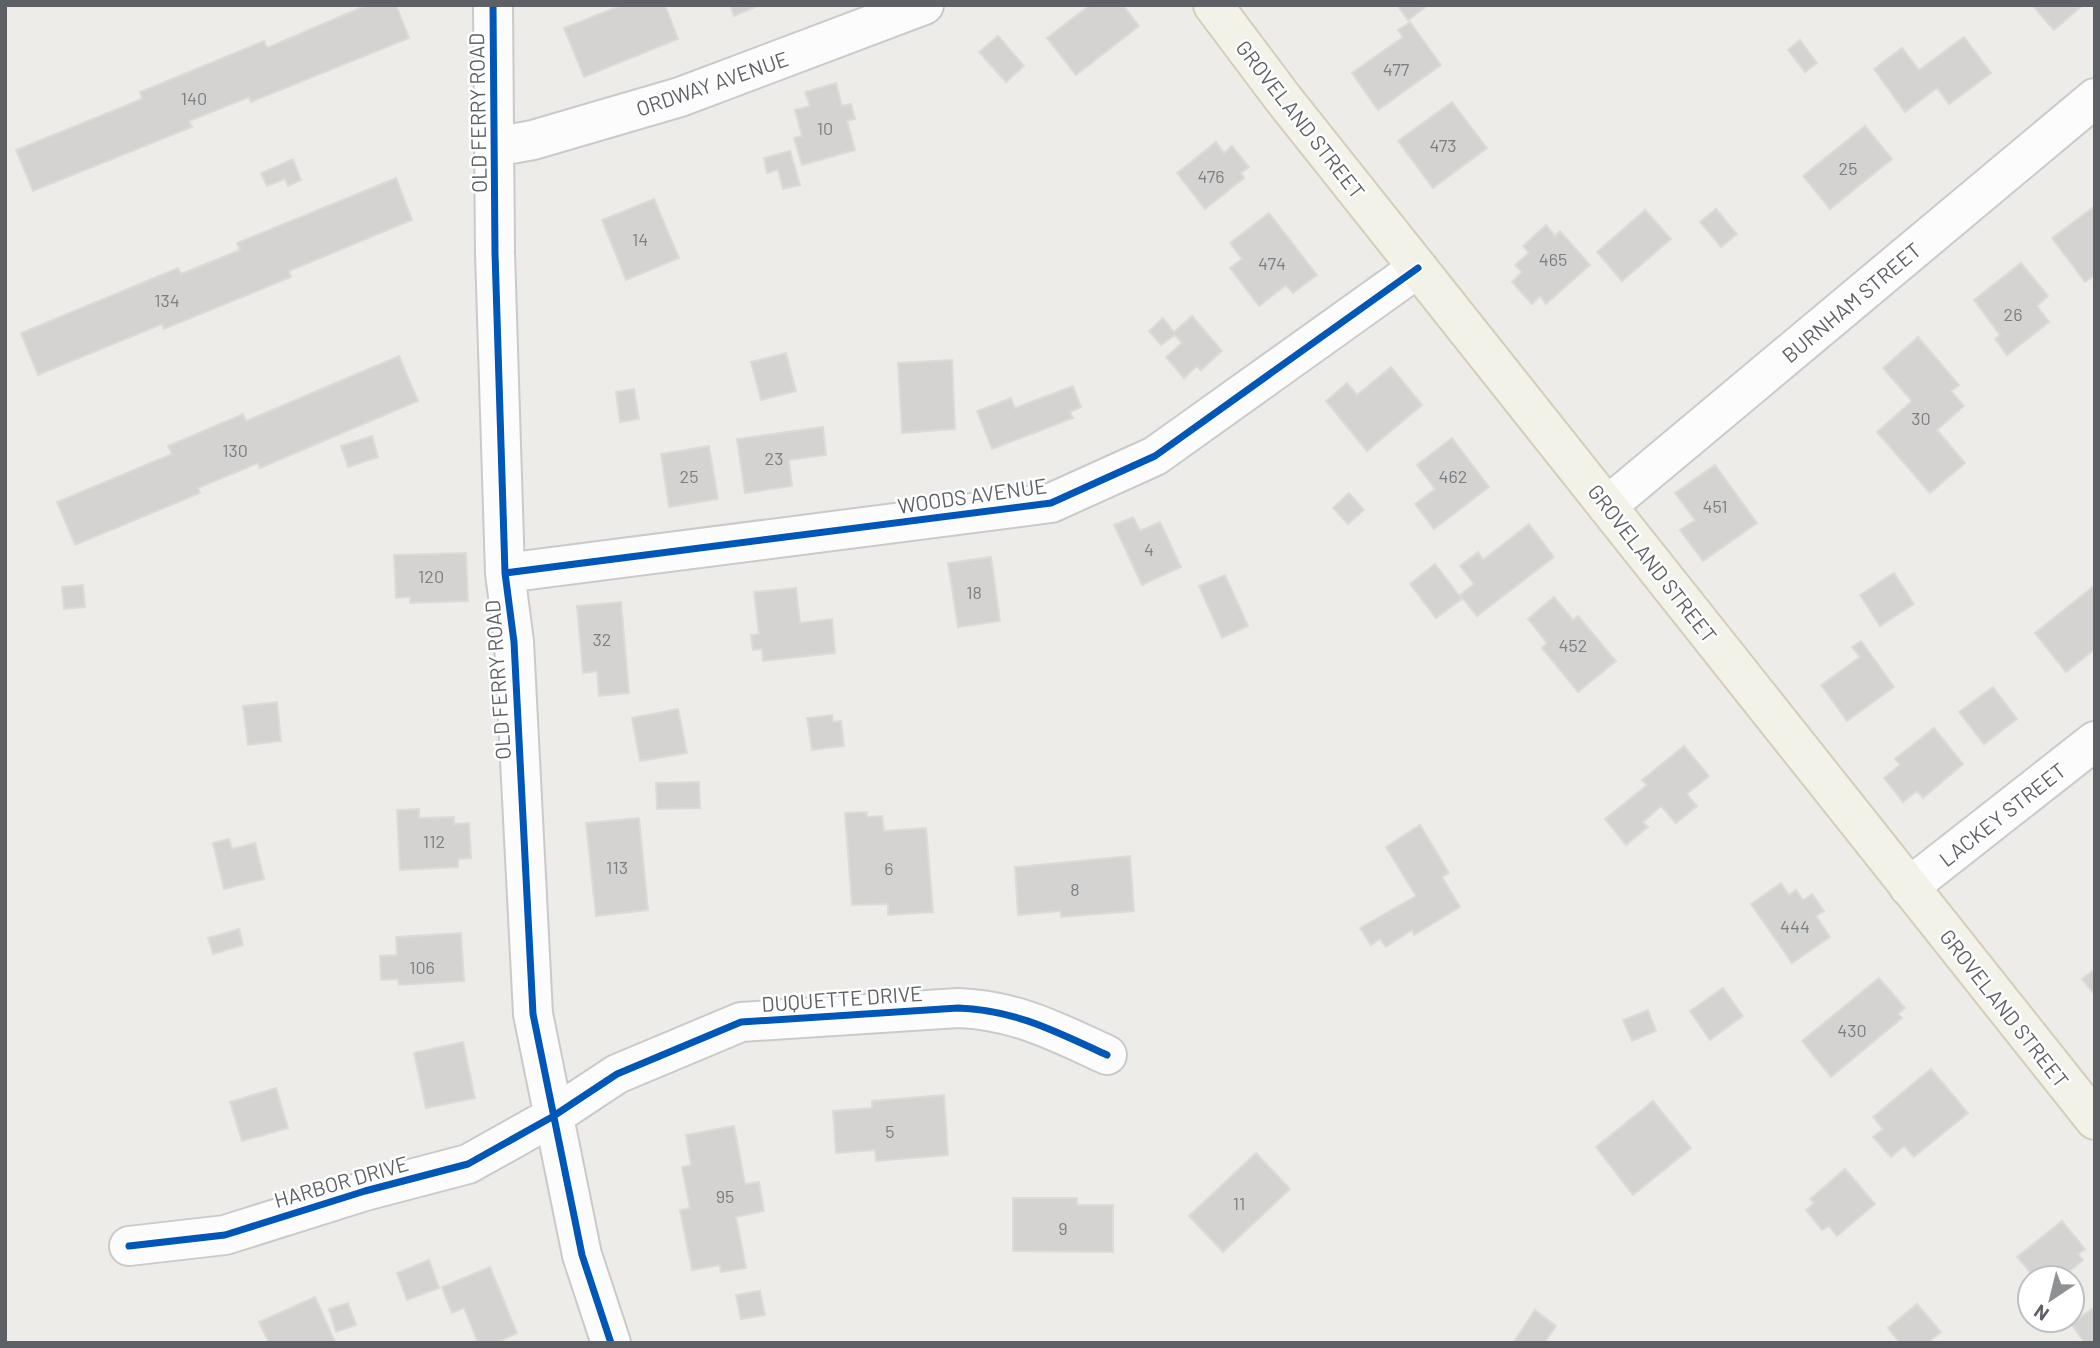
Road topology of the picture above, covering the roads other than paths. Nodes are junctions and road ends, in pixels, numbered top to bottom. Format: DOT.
graph roads {
  1 [pos="493,5"];
  2 [pos="924,5"];
  3 [pos="1213,5"];
  4 [pos="2095,98"];
  5 [pos="495,147"];
  6 [pos="1418,268"];
  7 [pos="1607,506"];
  8 [pos="505,573"];
  9 [pos="2095,741"];
  10 [pos="1909,887"];
  11 [pos="1107,1055"];
  12 [pos="552,1117"];
  13 [pos="2095,1120"];
  14 [pos="129,1246"];
  15 [pos="611,1343"];
  1 -- 5 [label="street, OLD FERRY ROAD"];
  2 -- 5 [label="street, ORDWAY AVENUE"];
  3 -- 6 [label="main road, GROVELAND STREET"];
  4 -- 7 [label="street, BURNHAM STREET"];
  5 -- 8 [label="street, OLD FERRY ROAD"];
  6 -- 7 [label="main road, GROVELAND STREET"];
  6 -- 8 [label="street, WOODS AVENUE"];
  7 -- 10 [label="main road, GROVELAND STREET"];
  8 -- 12 [label="street, OLD FERRY ROAD"];
  9 -- 10 [label="street, LACKEY STREET"];
  10 -- 13 [label="main road, GROVELAND STREET"];
  11 -- 12 [label="street, DUQUETTE DRIVE"];
  12 -- 14 [label="street, HARBOR DRIVE"];
  12 -- 15 [label="street, OLD FERRY ROAD"];
}
